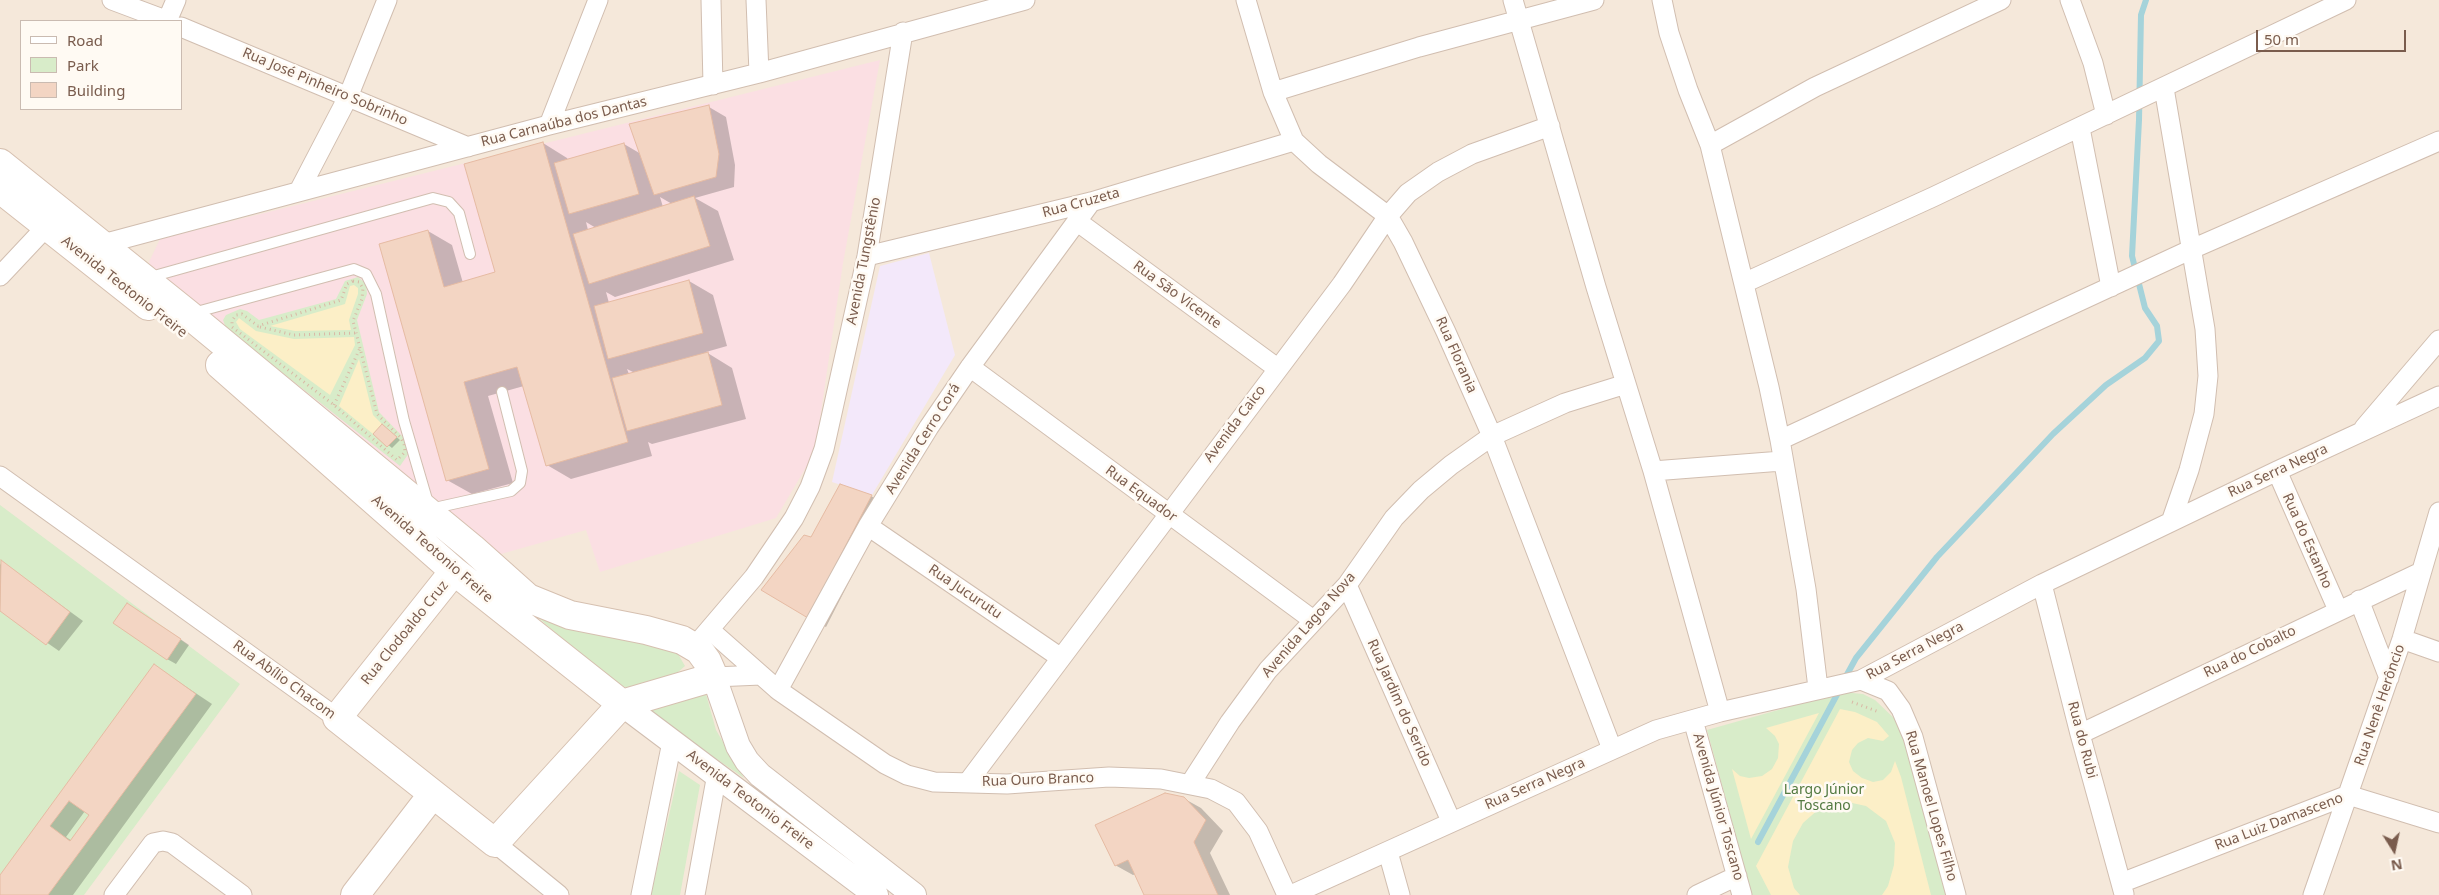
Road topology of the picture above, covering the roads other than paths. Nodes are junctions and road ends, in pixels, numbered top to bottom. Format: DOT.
graph roads {
  1 [pos="112,0"];
  2 [pos="176,0"];
  3 [pos="387,0"];
  4 [pos="598,0"];
  5 [pos="711,0"];
  6 [pos="756,0"];
  7 [pos="1246,0"];
  8 [pos="1513,0"];
  9 [pos="1594,0"];
  10 [pos="1662,0"];
  11 [pos="2070,0"];
  12 [pos="2346,0"];
  13 [pos="1011,1"];
  14 [pos="1998,1"];
  15 [pos="165,20"];
  16 [pos="168,20"];
  17 [pos="1519,20"];
  18 [pos="182,27"];
  19 [pos="903,32"];
  20 [pos="759,73"];
  21 [pos="713,85"];
  22 [pos="2164,88"];
  23 [pos="1273,92"];
  24 [pos="348,97"];
  25 [pos="2106,115"];
  26 [pos="549,125"];
  27 [pos="1550,126"];
  28 [pos="2080,128"];
  29 [pos="1294,140"];
  30 [pos="2439,141"];
  31 [pos="1710,144"];
  32 [pos="468,147"];
  33 [pos="0,163"];
  34 [pos="0,189"];
  35 [pos="299,192"];
  36 [pos="1091,202"];
  37 [pos="1388,216"];
  38 [pos="1078,222"];
  39 [pos="47,226"];
  40 [pos="104,244"];
  41 [pos="2192,249"];
  42 [pos="470,254"];
  43 [pos="867,256"];
  44 [pos="0,276"];
  45 [pos="144,279"];
  46 [pos="1744,283"];
  47 [pos="2111,287"];
  48 [pos="188,314"];
  49 [pos="2439,340"];
  50 [pos="970,367"];
  51 [pos="1277,368"];
  52 [pos="1626,384"];
  53 [pos="502,392"];
  54 [pos="2439,396"];
  55 [pos="2360,432"];
  56 [pos="1492,436"];
  57 [pos="1780,440"];
  58 [pos="1782,461"];
  59 [pos="1653,471"];
  60 [pos="2277,471"];
  61 [pos="0,476"];
  62 [pos="2439,512"];
  63 [pos="432,513"];
  64 [pos="1168,514"];
  65 [pos="2171,522"];
  66 [pos="868,526"];
  67 [pos="472,548"];
  68 [pos="454,571"];
  69 [pos="2421,572"];
  70 [pos="2042,584"];
  71 [pos="1347,585"];
  72 [pos="2359,600"];
  73 [pos="2338,610"];
  74 [pos="1313,620"];
  75 [pos="702,638"];
  76 [pos="2402,640"];
  77 [pos="2439,652"];
  78 [pos="1062,658"];
  79 [pos="760,675"];
  80 [pos="714,678"];
  81 [pos="2389,678"];
  82 [pos="1861,680"];
  83 [pos="1818,688"];
  84 [pos="778,690"];
  85 [pos="622,704"];
  86 [pos="1720,712"];
  87 [pos="337,718"];
  88 [pos="1693,720"];
  89 [pos="2080,734"];
  90 [pos="672,742"];
  91 [pos="1612,750"];
  92 [pos="717,774"];
  93 [pos="968,782"];
  94 [pos="1190,784"];
  95 [pos="432,795"];
  96 [pos="2348,795"];
  97 [pos="1452,821"];
  98 [pos="2439,823"];
  99 [pos="495,843"];
  100 [pos="1388,852"];
  101 [pos="878,867"];
  102 [pos="1738,876"];
  103 [pos="2123,889"];
  104 [pos="869,890"];
  105 [pos="114,895"];
  106 [pos="242,895"];
  107 [pos="355,895"];
  108 [pos="559,895"];
  109 [pos="641,895"];
  110 [pos="695,895"];
  111 [pos="914,895"];
  112 [pos="1287,895"];
  113 [pos="1291,895"];
  114 [pos="1400,895"];
  115 [pos="1697,895"];
  116 [pos="1742,895"];
  117 [pos="1956,895"];
  118 [pos="2313,895"];
  1 -- 15 [label="street"];
  2 -- 16 [label="street"];
  3 -- 24 [label="street"];
  4 -- 26 [label="street"];
  5 -- 21 [label="street"];
  6 -- 20 [label="street"];
  7 -- 23 [label="street, Rua Florania"];
  8 -- 17 [label="street"];
  9 -- 17 [label="street"];
  10 -- 31 [label="street"];
  11 -- 25 [label="street"];
  12 -- 22 [label="street"];
  13 -- 19 [label="street, Rua Carnaúba dos Dantas"];
  14 -- 31 [label="street"];
  17 -- 23 [label="street"];
  17 -- 27 [label="street"];
  18 -- 24 [label="street, Rua José Pinheiro Sobrinho"];
  19 -- 20 [label="street, Rua Carnaúba dos Dantas"];
  19 -- 43 [label="street, Avenida Tungstênio"];
  20 -- 21 [label="street, Rua Carnaúba dos Dantas"];
  21 -- 26 [label="street, Rua Carnaúba dos Dantas"];
  22 -- 25 [label="street"];
  22 -- 41 [label="street"];
  23 -- 29 [label="street, Rua Florania"];
  24 -- 32 [label="street, Rua José Pinheiro Sobrinho"];
  24 -- 35 [label="street"];
  25 -- 28 [label="street"];
  26 -- 32 [label="street, Rua Carnaúba dos Dantas"];
  27 -- 37 [label="street, Avenida Caico"];
  27 -- 52 [label="street"];
  28 -- 46 [label="street"];
  28 -- 47 [label="street"];
  29 -- 36 [label="street, Rua Cruzeta"];
  29 -- 37 [label="street, Rua Florania"];
  30 -- 41 [label="street"];
  31 -- 46 [label="street"];
  32 -- 35 [label="street, Rua Carnaúba dos Dantas"];
  33 -- 40 [label="main road, Avenida Teotonio Freire"];
  34 -- 39 [label="main road, Avenida Teotonio Freire"];
  35 -- 40 [label="street, Rua Carnaúba dos Dantas"];
  36 -- 38 [label="street, Avenida Cerro Corá"];
  36 -- 43 [label="street, Rua Cruzeta"];
  37 -- 51 [label="street, Avenida Caico"];
  37 -- 56 [label="street, Rua Florania"];
  38 -- 50 [label="street, Avenida Cerro Corá"];
  38 -- 51 [label="street, Rua São Vicente"];
  39 -- 44 [label="street"];
  39 -- 68 [label="main road, Avenida Teotonio Freire"];
  40 -- 45 [label="main road, Avenida Teotonio Freire"];
  41 -- 47 [label="street"];
  41 -- 65 [label="street"];
  42 -- 45 [label="lane"];
  43 -- 75 [label="street, Avenida Tungstênio"];
  45 -- 48 [label="main road, Avenida Teotonio Freire"];
  46 -- 57 [label="street"];
  47 -- 57 [label="street"];
  48 -- 63 [label="main road, Avenida Teotonio Freire"];
  48 -- 63 [label="lane, Avenida Teotonio Freire"];
  49 -- 55 [label="street"];
  50 -- 64 [label="street, Rua Equador"];
  50 -- 66 [label="street, Avenida Cerro Corá"];
  51 -- 64 [label="street, Avenida Caico"];
  52 -- 56 [label="street, Avenida Lagoa Nova"];
  52 -- 59 [label="street"];
  53 -- 63 [label="lane"];
  54 -- 55 [label="street, Rua Serra Negra"];
  55 -- 60 [label="street, Rua Serra Negra"];
  56 -- 71 [label="street, Avenida Lagoa Nova"];
  56 -- 91 [label="street, Rua Florania"];
  57 -- 58 [label="street"];
  58 -- 59 [label="street"];
  58 -- 83 [label="street"];
  59 -- 86 [label="street"];
  60 -- 65 [label="street, Rua Serra Negra"];
  60 -- 73 [label="street, Rua do Estanho"];
  61 -- 87 [label="street, Rua Abílio Chacom"];
  62 -- 69 [label="street, Rua Nenê Herôncio"];
  63 -- 67 [label="main road, Avenida Teotonio Freire"];
  64 -- 74 [label="street, Rua Equador"];
  64 -- 78 [label="street, Avenida Caico"];
  65 -- 70 [label="street, Rua Serra Negra"];
  66 -- 78 [label="street, Rua Jucurutu"];
  66 -- 84 [label="street, Avenida Cerro Corá"];
  67 -- 68 [label="street, Rua Clodoaldo Cruz"];
  67 -- 75 [label="main road, Avenida Teotonio Freire"];
  68 -- 85 [label="main road, Avenida Teotonio Freire"];
  68 -- 87 [label="main road, Rua Clodoaldo Cruz"];
  69 -- 72 [label="street, Rua do Cobalto"];
  69 -- 76 [label="street, Rua Nenê Herôncio"];
  70 -- 82 [label="street, Rua Serra Negra"];
  70 -- 89 [label="street, Rua do Rubi"];
  71 -- 74 [label="street, Avenida Lagoa Nova"];
  71 -- 97 [label="street, Rua Jardim do Serido"];
  72 -- 73 [label="street, Rua do Cobalto"];
  72 -- 81 [label="street"];
  73 -- 89 [label="street, Rua do Cobalto"];
  74 -- 94 [label="street, Avenida Lagoa Nova"];
  75 -- 79 [label="street, Rua Ouro Branco"];
  75 -- 80 [label="main road, Avenida Teotonio Freire"];
  76 -- 77 [label="street"];
  76 -- 81 [label="street, Rua Nenê Herôncio"];
  78 -- 93 [label="street, Avenida Caico"];
  79 -- 80 [label="street"];
  79 -- 84 [label="street, Rua Ouro Branco"];
  80 -- 85 [label="main road"];
  80 -- 101 [label="street, Avenida Teotonio Freire"];
  81 -- 96 [label="street, Rua Nenê Herôncio"];
  82 -- 83 [label="street, Rua Serra Negra"];
  82 -- 117 [label="street, Rua Manoel Lopes Filho"];
  83 -- 86 [label="street, Rua Serra Negra"];
  84 -- 93 [label="street, Rua Ouro Branco"];
  85 -- 90 [label="street, Avenida Teotonio Freire"];
  85 -- 99 [label="main road"];
  86 -- 88 [label="street, Rua Serra Negra"];
  87 -- 95 [label="main road, Rua Abílio Chacom"];
  88 -- 91 [label="street, Rua Serra Negra"];
  88 -- 102 [label="street, Avenida Júnior Toscano"];
  89 -- 103 [label="street, Rua do Rubi"];
  90 -- 92 [label="street, Avenida Teotonio Freire"];
  90 -- 109 [label="street"];
  91 -- 97 [label="street, Rua Serra Negra"];
  92 -- 104 [label="street, Avenida Teotonio Freire"];
  92 -- 110 [label="street"];
  93 -- 94 [label="street, Rua Ouro Branco"];
  94 -- 112 [label="street, Rua Ouro Branco"];
  95 -- 99 [label="main road, Rua Abílio Chacom"];
  95 -- 107 [label="main road"];
  96 -- 98 [label="street, Rua Luiz Damasceno"];
  96 -- 103 [label="street, Rua Luiz Damasceno"];
  96 -- 118 [label="street, Rua Nenê Herôncio"];
  97 -- 100 [label="street, Rua Serra Negra"];
  99 -- 108 [label="street, Rua Abílio Chacom"];
  100 -- 113 [label="street, Rua Serra Negra"];
  100 -- 114 [label="street"];
  101 -- 104 [label="street"];
  101 -- 111 [label="street, Avenida Teotonio Freire"];
  102 -- 115 [label="street"];
  102 -- 116 [label="street, Avenida Júnior Toscano"];
  105 -- 106 [label="street"];
}
